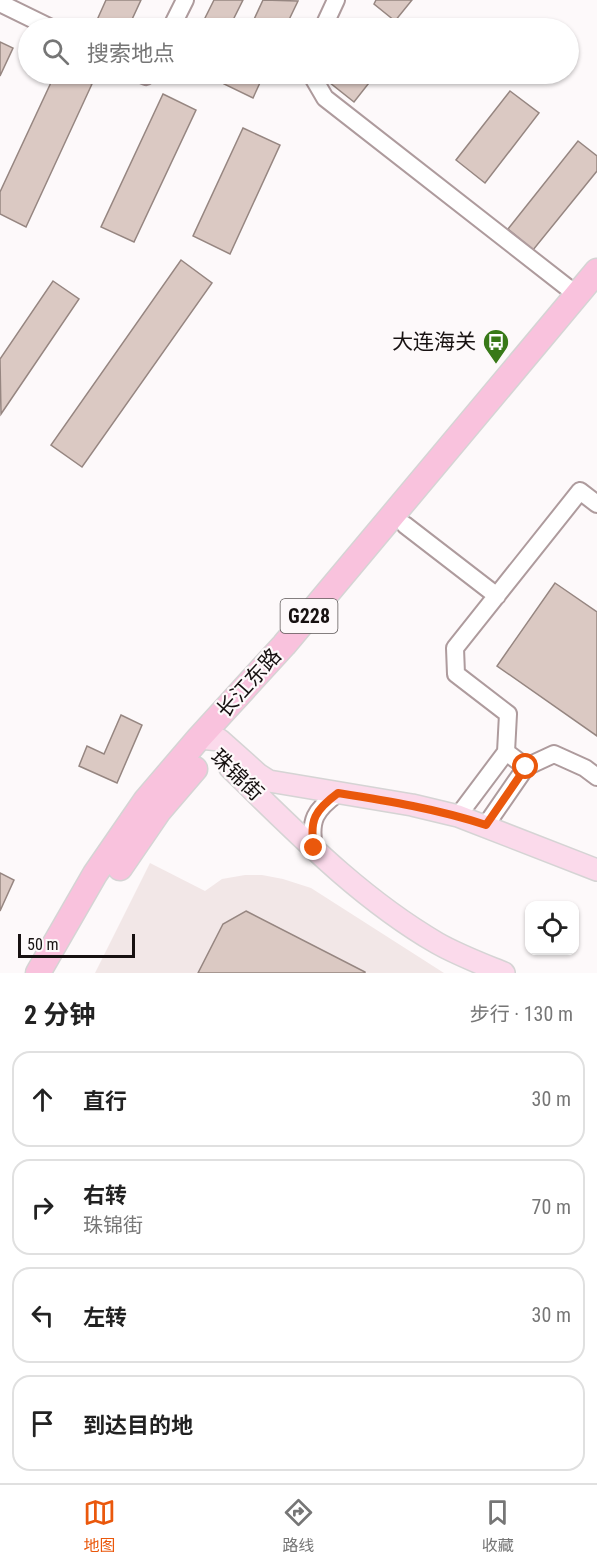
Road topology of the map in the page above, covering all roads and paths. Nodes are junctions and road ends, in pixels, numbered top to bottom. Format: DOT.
graph roads {
  1 [pos="185,0"];
  2 [pos="336,0"];
  3 [pos="0,3"];
  4 [pos="31,18"];
  5 [pos="176,18"];
  6 [pos="328,18"];
  7 [pos="317,84"];
  8 [pos="597,271"];
  9 [pos="587,295"];
  10 [pos="597,504"];
  11 [pos="405,525"];
  12 [pos="497,596"];
  13 [pos="210,742"];
  14 [pos="506,752"];
  15 [pos="526,767"];
  16 [pos="597,777"];
  17 [pos="338,793"];
  18 [pos="458,816"];
  19 [pos="486,825"];
  20 [pos="314,848"];
  21 [pos="597,870"];
  22 [pos="38,973"];
  23 [pos="57,973"];
  24 [pos="504,973"];
  1 -- 5 [label="street"];
  2 -- 6 [label="street"];
  3 -- 4 [label="street"];
  7 -- 9 [label="street"];
  8 -- 9 [label="highway, 长江东路 / G228"];
  9 -- 11 [label="highway, 长江东路 / G228"];
  9 -- 13 [label="highway, 长江东路 / G228"];
  10 -- 12 [label="street"];
  11 -- 12 [label="street"];
  11 -- 13 [label="highway, 长江东路 / G228"];
  12 -- 14 [label="street"];
  13 -- 17 [label="main road, 珠锦街"];
  13 -- 20 [label="main road, 珠锦街"];
  13 -- 22 [label="highway, 长江东路 / G228"];
  13 -- 23 [label="highway, 长江东路 / G228"];
  14 -- 15 [label="street"];
  14 -- 18 [label="street"];
  15 -- 16 [label="street"];
  15 -- 19 [label="street"];
  17 -- 18 [label="main road, 珠锦街"];
  17 -- 20 [label="street"];
  18 -- 19 [label="main road, 珠锦街"];
  19 -- 21 [label="main road, 珠锦街"];
  20 -- 24 [label="main road, 珠锦街"];
}
